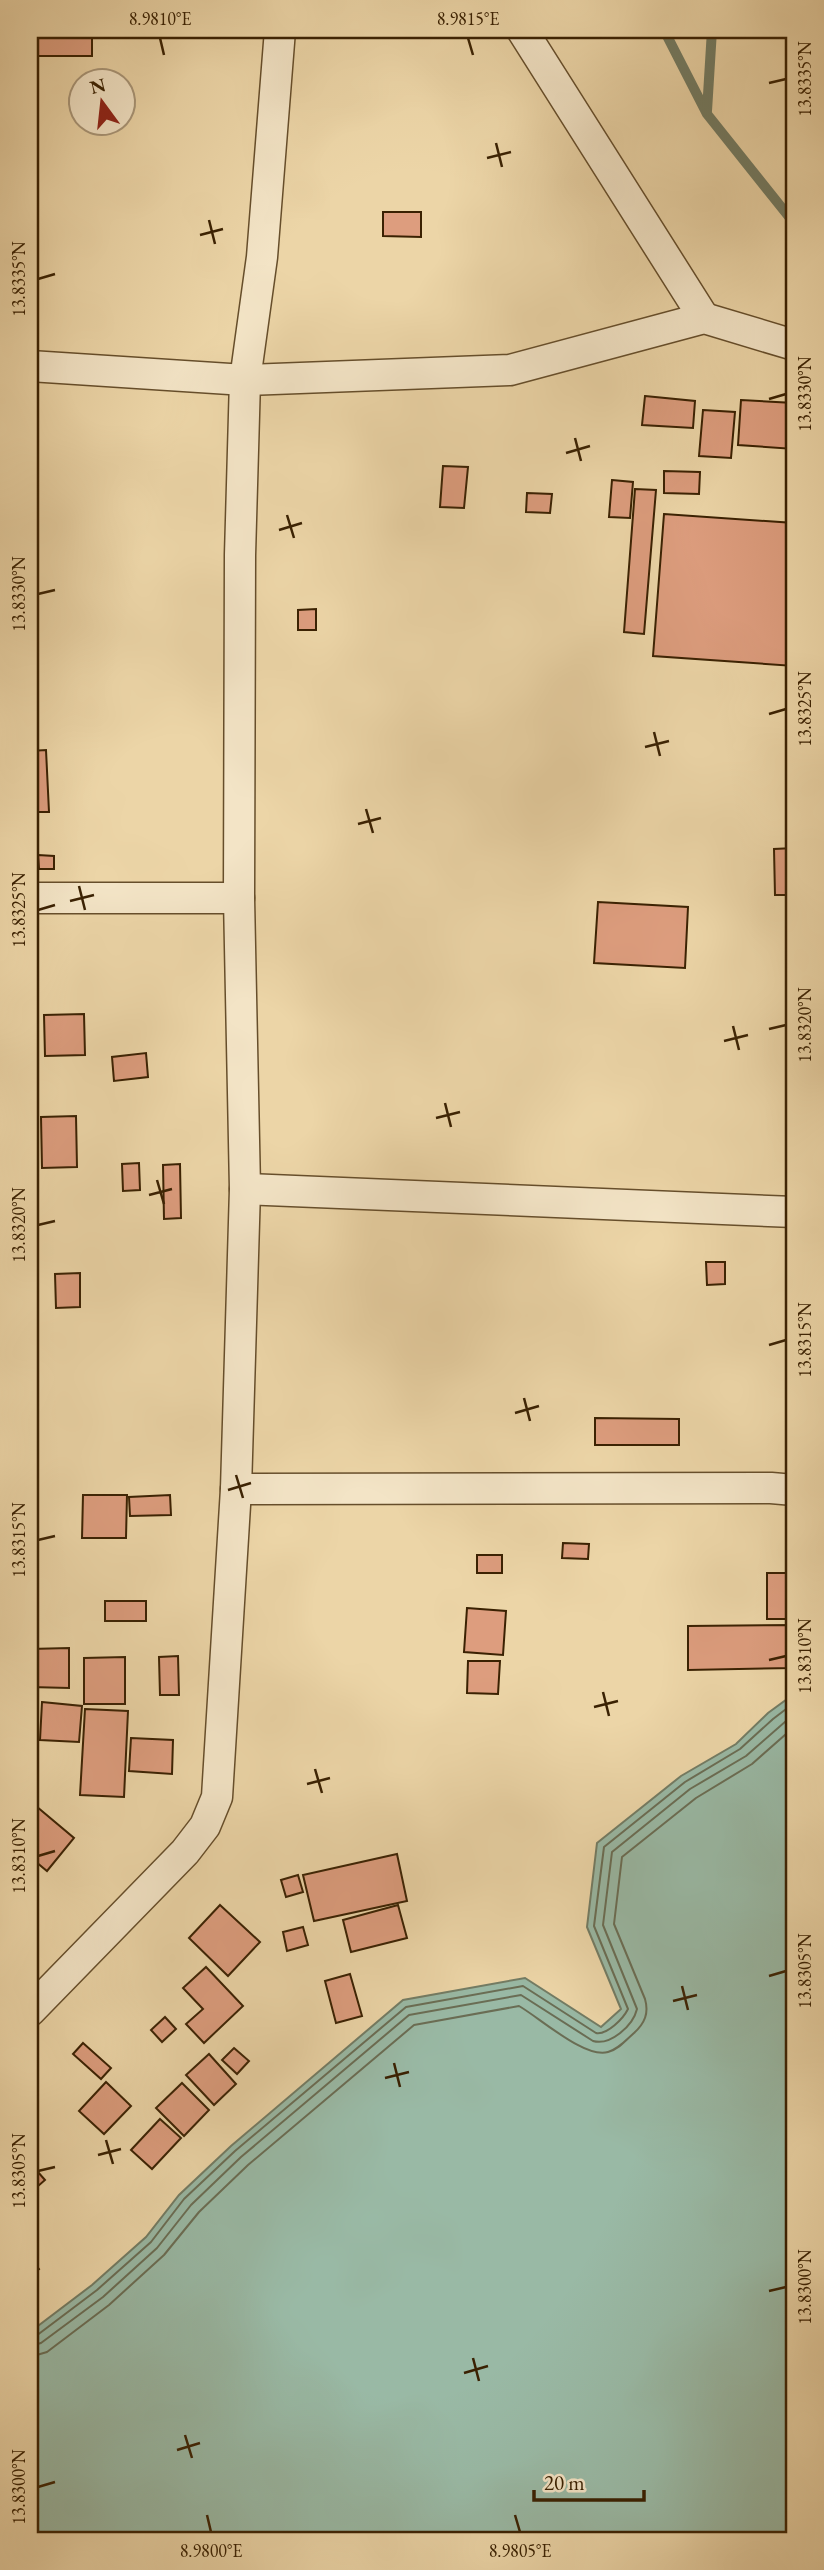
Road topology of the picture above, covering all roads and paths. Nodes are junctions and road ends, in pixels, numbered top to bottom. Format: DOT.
graph roads {
  1 [pos="280,30"];
  2 [pos="522,30"];
  3 [pos="704,317"];
  4 [pos="794,345"];
  5 [pos="30,366"];
  6 [pos="245,380"];
  7 [pos="30,898"];
  8 [pos="239,898"];
  9 [pos="245,1189"];
  10 [pos="794,1212"];
  11 [pos="236,1489"];
  12 [pos="794,1490"];
  13 [pos="30,2011"];
  1 -- 6 [label="street"];
  2 -- 3 [label="street"];
  3 -- 4 [label="street"];
  3 -- 6 [label="street"];
  5 -- 6 [label="street"];
  6 -- 8 [label="street"];
  7 -- 8 [label="street"];
  8 -- 9 [label="street"];
  9 -- 10 [label="street"];
  9 -- 11 [label="street"];
  11 -- 12 [label="street"];
  11 -- 13 [label="street"];
}
